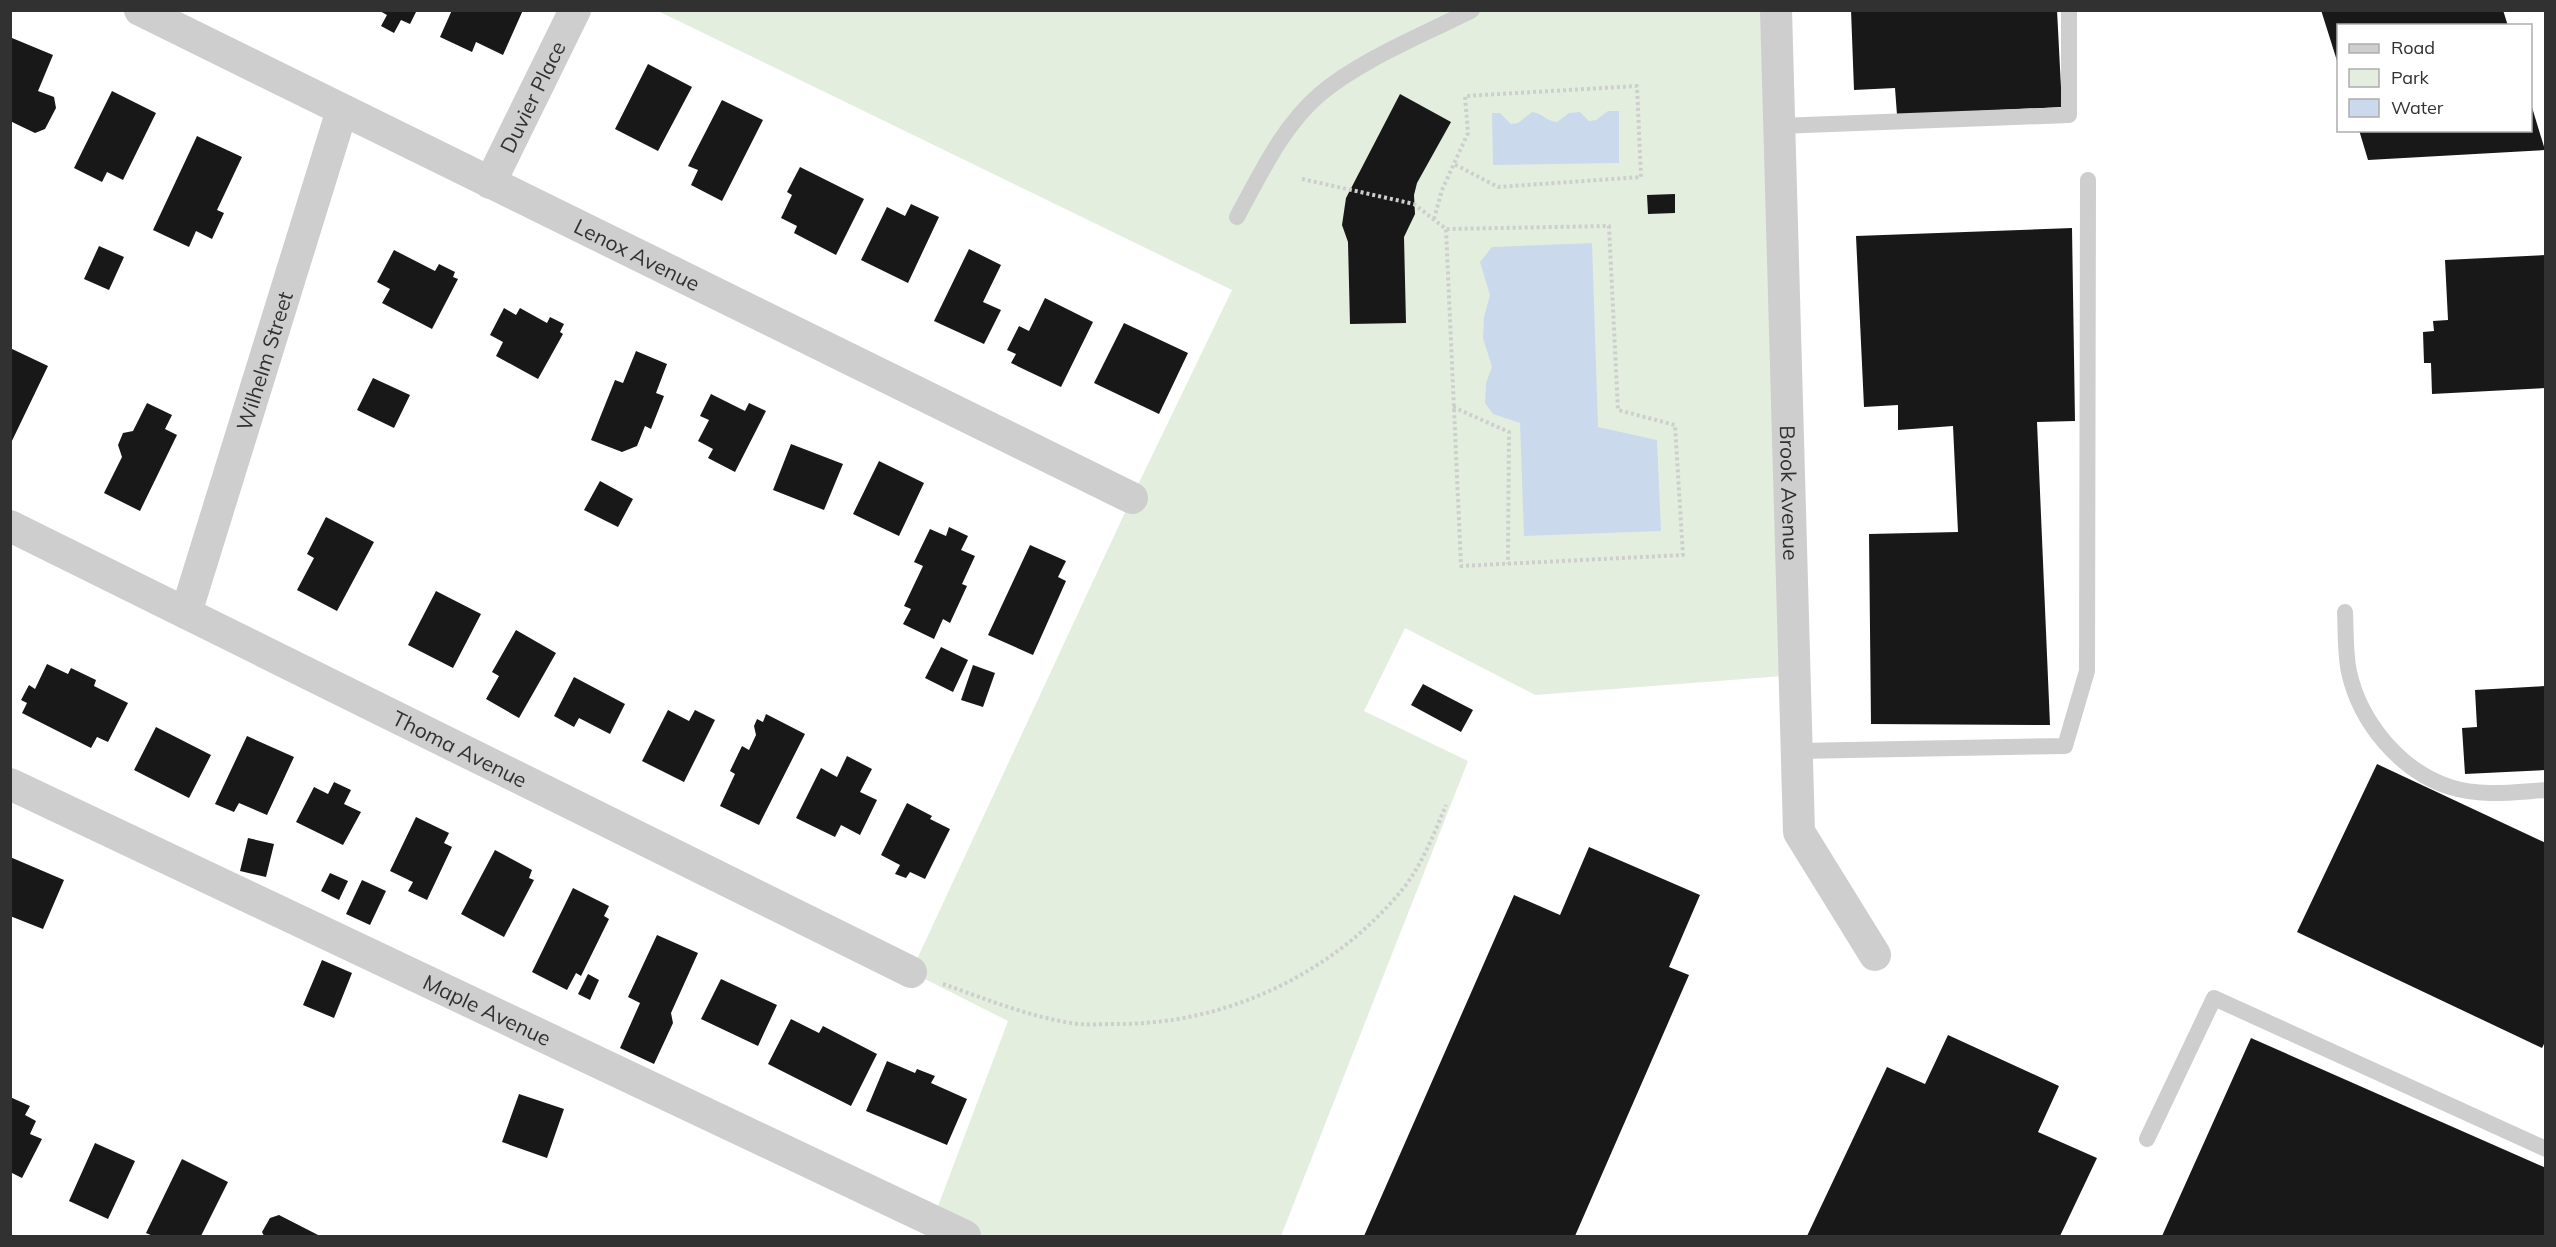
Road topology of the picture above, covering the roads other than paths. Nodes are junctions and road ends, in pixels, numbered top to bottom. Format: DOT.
graph roads {
  1 [pos="140,10"];
  2 [pos="575,10"];
  3 [pos="1472,10"];
  4 [pos="1776,10"];
  5 [pos="2069,10"];
  6 [pos="342,110"];
  7 [pos="1779,126"];
  8 [pos="2088,180"];
  9 [pos="490,183"];
  10 [pos="1237,217"];
  11 [pos="1132,498"];
  12 [pos="10,526"];
  13 [pos="2345,612"];
  14 [pos="186,613"];
  15 [pos="1797,751"];
  16 [pos="10,784"];
  17 [pos="2546,790"];
  18 [pos="1875,955"];
  19 [pos="911,972"];
  20 [pos="2147,1139"];
  21 [pos="2546,1149"];
  22 [pos="965,1236"];
  1 -- 6 [label="street, Lenox Avenue"];
  2 -- 9 [label="street, Duvier Place"];
  3 -- 10 [label="lane"];
  4 -- 7 [label="street, Brook Avenue"];
  5 -- 7 [label="lane"];
  6 -- 9 [label="street, Lenox Avenue"];
  6 -- 14 [label="street, Wilhelm Street"];
  7 -- 15 [label="street, Brook Avenue"];
  8 -- 15 [label="lane"];
  9 -- 11 [label="street, Lenox Avenue"];
  12 -- 14 [label="street, Thoma Avenue"];
  13 -- 17 [label="lane"];
  14 -- 19 [label="street, Thoma Avenue"];
  15 -- 18 [label="street, Brook Avenue"];
  16 -- 22 [label="street, Maple Avenue"];
  20 -- 21 [label="lane"];
}
